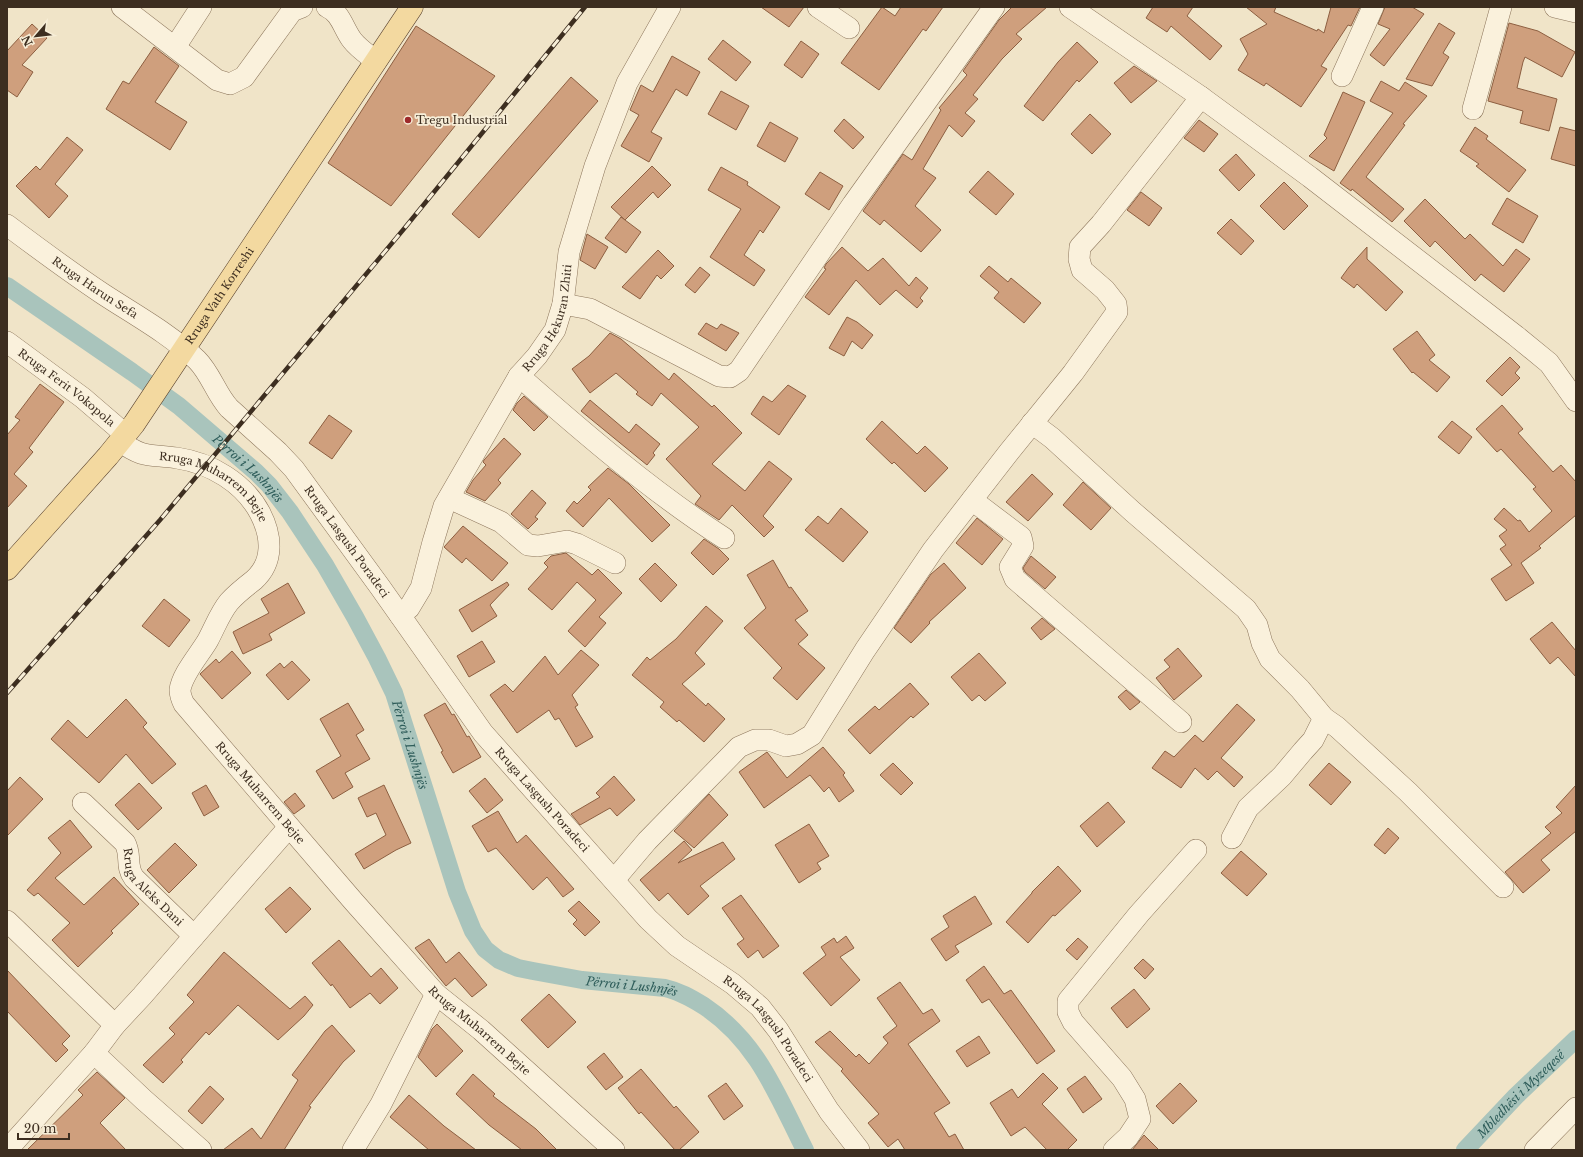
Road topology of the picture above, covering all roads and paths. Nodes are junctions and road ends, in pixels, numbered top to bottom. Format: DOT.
graph roads {
  1 [pos="122,7"];
  2 [pos="201,7"];
  3 [pos="302,7"];
  4 [pos="327,7"];
  5 [pos="412,7"];
  6 [pos="670,7"];
  7 [pos="818,7"];
  8 [pos="994,7"];
  9 [pos="1070,7"];
  10 [pos="1373,7"];
  11 [pos="1501,7"];
  12 [pos="1555,7"];
  13 [pos="1576,12"];
  14 [pos="849,28"];
  15 [pos="175,47"];
  16 [pos="376,61"];
  17 [pos="1342,76"];
  18 [pos="1200,97"];
  19 [pos="1473,109"];
  20 [pos="7,225"];
  21 [pos="563,304"];
  22 [pos="8,346"];
  23 [pos="180,356"];
  24 [pos="519,376"];
  25 [pos="1576,401"];
  26 [pos="1032,424"];
  27 [pos="248,427"];
  28 [pos="127,433"];
  29 [pos="450,498"];
  30 [pos="972,500"];
  31 [pos="724,538"];
  32 [pos="615,563"];
  33 [pos="7,570"];
  34 [pos="400,615"];
  35 [pos="1324,718"];
  36 [pos="1181,722"];
  37 [pos="83,803"];
  38 [pos="289,827"];
  39 [pos="1232,838"];
  40 [pos="1196,850"];
  41 [pos="614,880"];
  42 [pos="1503,887"];
  43 [pos="7,921"];
  44 [pos="194,936"];
  45 [pos="436,994"];
  46 [pos="116,1025"];
  47 [pos="94,1053"];
  48 [pos="1576,1108"];
  49 [pos="7,1150"];
  50 [pos="201,1150"];
  51 [pos="353,1150"];
  52 [pos="614,1150"];
  53 [pos="859,1150"];
  54 [pos="1114,1150"];
  55 [pos="1535,1150"];
  1 -- 15 [label="street"];
  2 -- 15 [label="street"];
  3 -- 15 [label="street"];
  4 -- 16 [label="street"];
  5 -- 16 [label="main road, Rruga Vath Korreshi"];
  6 -- 21 [label="street, Rruga Hekuran Zhiti"];
  7 -- 14 [label="street"];
  8 -- 21 [label="street"];
  9 -- 18 [label="street"];
  10 -- 17 [label="street"];
  11 -- 19 [label="street"];
  12 -- 13 [label="street"];
  16 -- 23 [label="main road, Rruga Vath Korreshi"];
  18 -- 25 [label="street"];
  18 -- 26 [label="street"];
  20 -- 23 [label="street, Rruga Harun Sefa"];
  21 -- 24 [label="street, Rruga Hekuran Zhiti"];
  22 -- 28 [label="street, Rruga Ferit Vokopola"];
  23 -- 27 [label="street, Rruga Harun Sefa"];
  23 -- 28 [label="main road, Rruga Vath Korreshi"];
  24 -- 29 [label="street, Rruga Hekuran Zhiti"];
  24 -- 31 [label="street"];
  26 -- 30 [label="street"];
  26 -- 35 [label="street"];
  27 -- 34 [label="street, Rruga Lasgush Poradeci"];
  28 -- 33 [label="main road, Rruga Vath Korreshi"];
  28 -- 38 [label="street, Rruga Muharrem Bejte"];
  29 -- 32 [label="street"];
  29 -- 34 [label="street, Rruga Hekuran Zhiti"];
  30 -- 36 [label="street"];
  30 -- 41 [label="street"];
  34 -- 41 [label="street, Rruga Lasgush Poradeci"];
  35 -- 39 [label="street"];
  35 -- 42 [label="street"];
  37 -- 44 [label="street, Rruga Aleks Dani"];
  38 -- 44 [label="street, Rruga Aleks Dani"];
  38 -- 45 [label="street, Rruga Muharrem Bejte"];
  40 -- 54 [label="street"];
  41 -- 53 [label="street, Rruga Lasgush Poradeci"];
  43 -- 46 [label="street"];
  44 -- 46 [label="street, Rruga Aleks Dani"];
  45 -- 51 [label="street"];
  45 -- 52 [label="street, Rruga Muharrem Bejte"];
  46 -- 47 [label="street, Rruga Aleks Dani"];
  47 -- 49 [label="street, Rruga Aleks Dani"];
  47 -- 50 [label="street"];
  48 -- 55 [label="street"];
}
